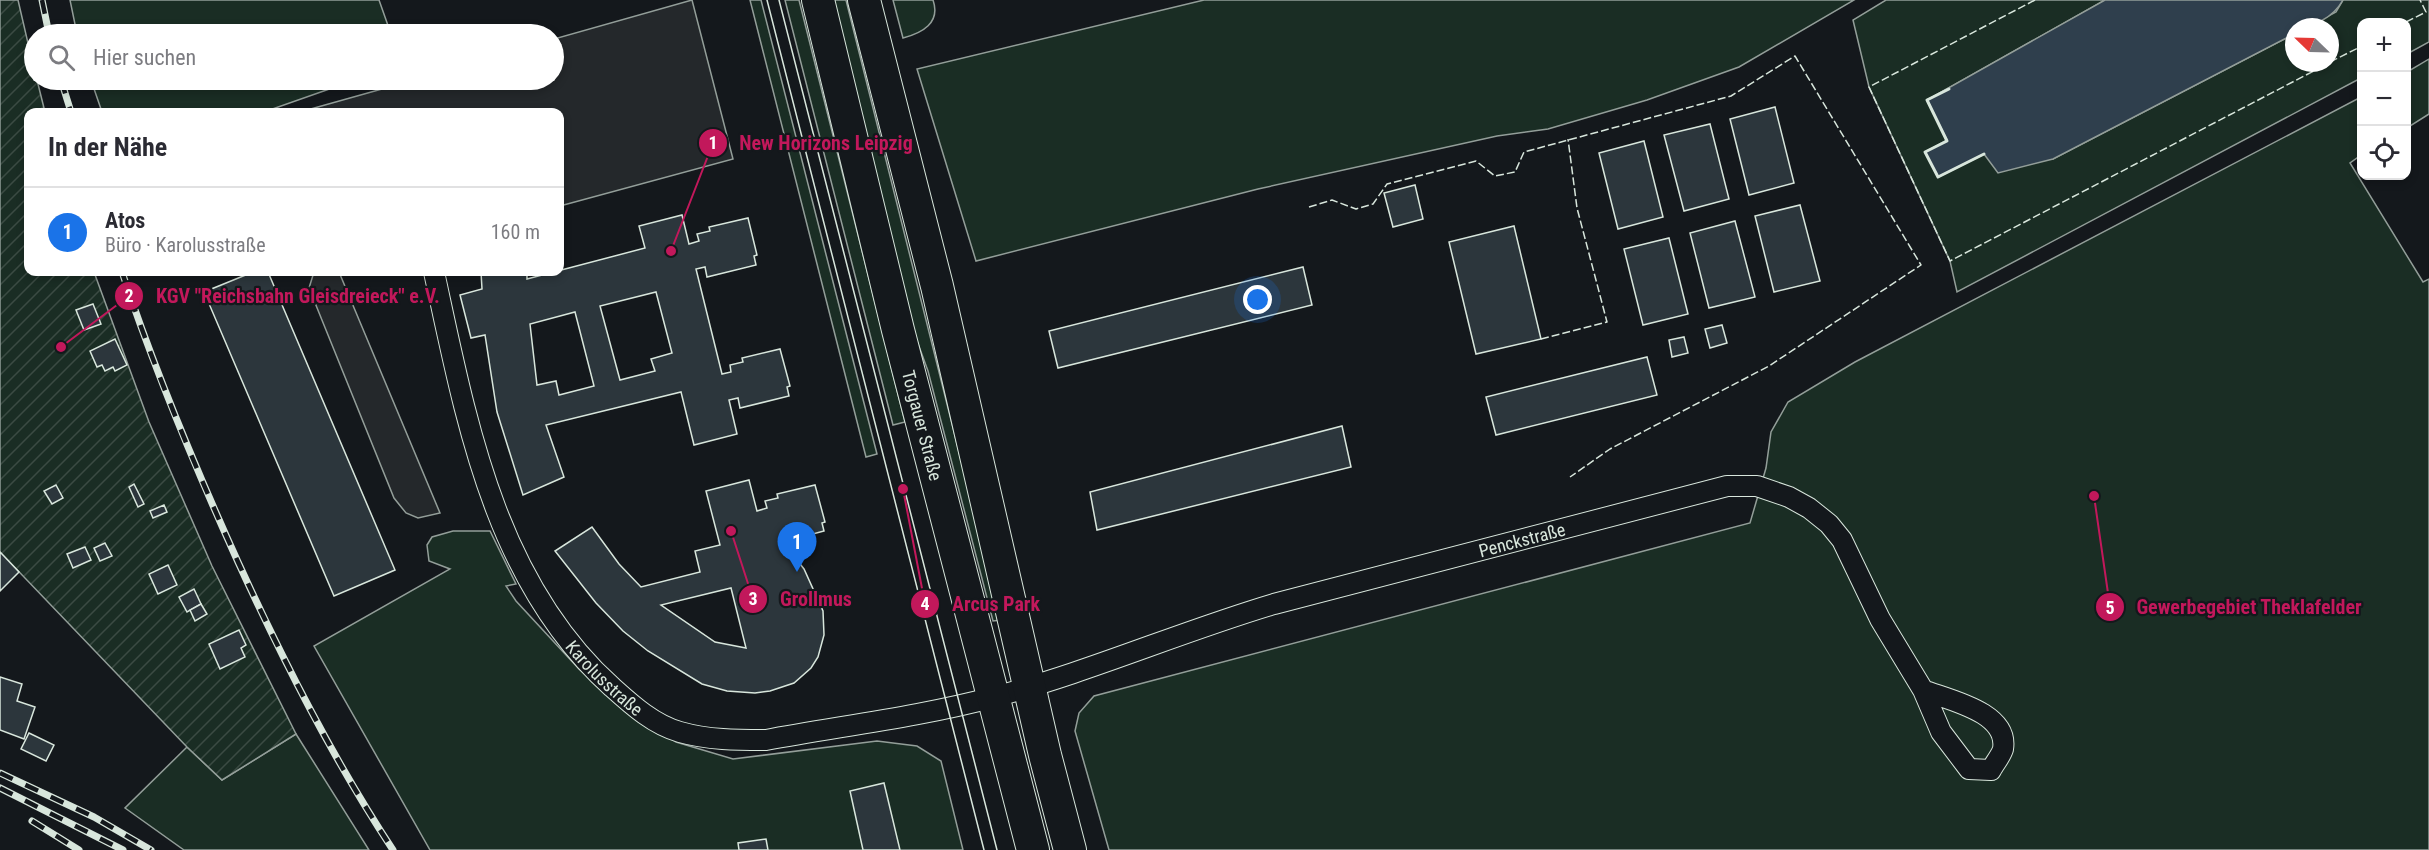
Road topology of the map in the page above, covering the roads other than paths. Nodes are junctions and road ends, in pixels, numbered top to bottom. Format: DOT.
graph roads {
  1 [pos="818,0"];
  2 [pos="864,0"];
  3 [pos="435,276"];
  4 [pos="1029,687"];
  5 [pos="1923,690"];
  6 [pos="993,697"];
  7 [pos="1033,850"];
  8 [pos="1070,850"];
  1 -- 6 [label="main road, Torgauer Straße"];
  2 -- 4 [label="main road"];
  3 -- 6 [label="street, Karolusstraße"];
  4 -- 5 [label="street, Penckstraße"];
  4 -- 6 [label="street, Karolusstraße"];
  4 -- 8 [label="main road"];
  5 -- 5 [label="street, Penckstraße"];
  6 -- 7 [label="main road, Torgauer Straße"];
}
